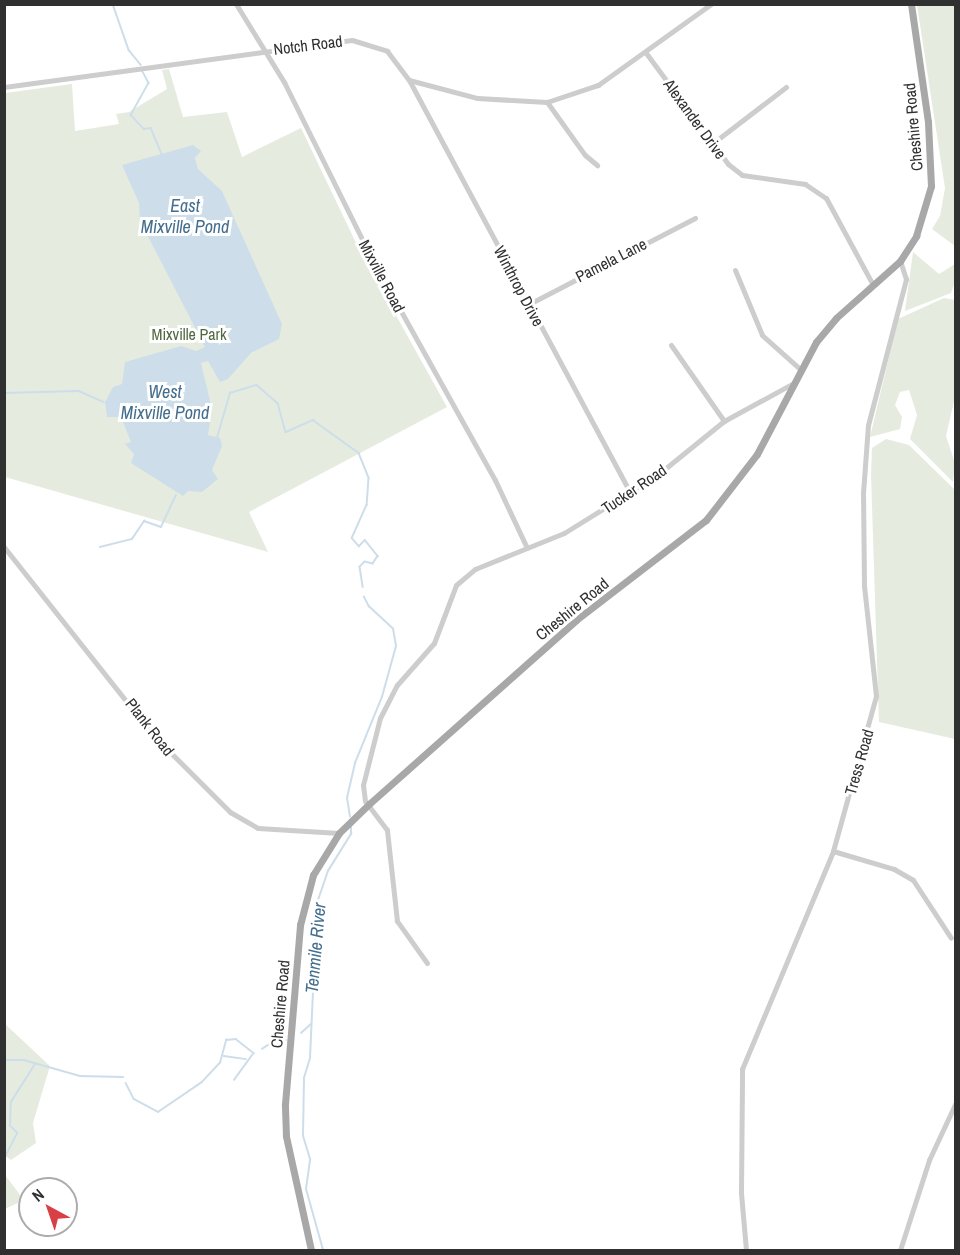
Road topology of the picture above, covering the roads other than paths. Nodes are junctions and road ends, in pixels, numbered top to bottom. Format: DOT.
graph roads {
  1 [pos="236,4"];
  2 [pos="711,4"];
  3 [pos="911,4"];
  4 [pos="264,50"];
  5 [pos="646,53"];
  6 [pos="409,80"];
  7 [pos="4,87"];
  8 [pos="786,87"];
  9 [pos="547,102"];
  10 [pos="712,143"];
  11 [pos="597,165"];
  12 [pos="695,218"];
  13 [pos="900,261"];
  14 [pos="735,270"];
  15 [pos="873,285"];
  16 [pos="529,304"];
  17 [pos="671,345"];
  18 [pos="799,368"];
  19 [pos="792,384"];
  20 [pos="724,421"];
  21 [pos="630,493"];
  22 [pos="4,548"];
  23 [pos="527,548"];
  24 [pos="369,804"];
  25 [pos="339,833"];
  26 [pos="833,850"];
  27 [pos="951,938"];
  28 [pos="427,963"];
  29 [pos="956,1102"];
  30 [pos="310,1251"];
  31 [pos="746,1251"];
  32 [pos="900,1251"];
  1 -- 4 [label="street, Mixville Road"];
  2 -- 5 [label="street"];
  3 -- 13 [label="main road, Cheshire Road"];
  4 -- 6 [label="street, Notch Road"];
  4 -- 7 [label="street, Notch Road"];
  4 -- 23 [label="street, Mixville Road"];
  5 -- 9 [label="street"];
  5 -- 10 [label="street, Alexander Drive"];
  6 -- 9 [label="street"];
  6 -- 16 [label="street, Winthrop Drive"];
  8 -- 10 [label="street"];
  9 -- 11 [label="street"];
  10 -- 15 [label="street, Alexander Drive"];
  12 -- 16 [label="street, Pamela Lane"];
  13 -- 15 [label="main road, Cheshire Road"];
  13 -- 26 [label="street, Tress Road"];
  14 -- 18 [label="street"];
  15 -- 18 [label="main road, Cheshire Road"];
  16 -- 21 [label="street, Winthrop Drive"];
  17 -- 20 [label="street"];
  18 -- 19 [label="main road, Cheshire Road"];
  19 -- 20 [label="street, Tucker Road"];
  19 -- 24 [label="main road, Cheshire Road"];
  20 -- 21 [label="street, Tucker Road"];
  21 -- 23 [label="street, Tucker Road"];
  22 -- 25 [label="street, Plank Road"];
  23 -- 24 [label="street, Tucker Road"];
  24 -- 25 [label="main road, Cheshire Road"];
  24 -- 28 [label="street"];
  25 -- 30 [label="main road, Cheshire Road"];
  26 -- 27 [label="street"];
  26 -- 31 [label="street, Tress Road"];
  29 -- 32 [label="street"];
}
